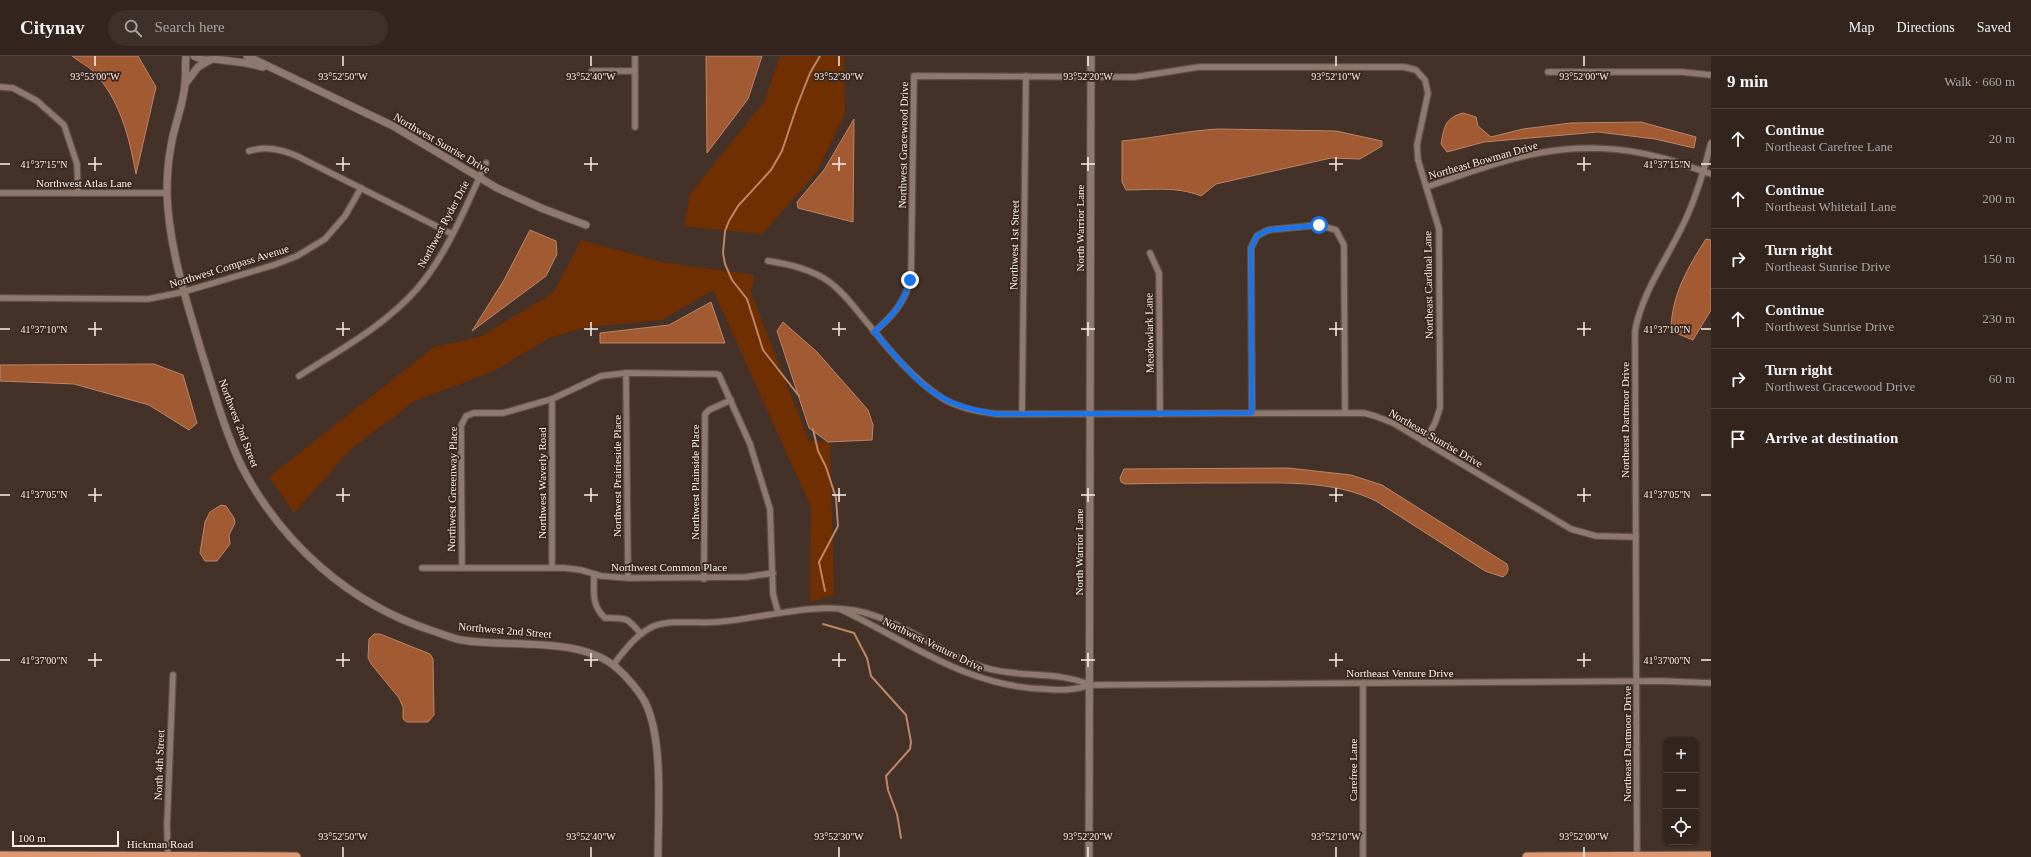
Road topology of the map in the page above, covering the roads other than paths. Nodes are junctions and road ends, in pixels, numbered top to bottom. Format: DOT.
graph roads {
  1 [pos="179,56"];
  2 [pos="186,56"];
  3 [pos="194,56"];
  4 [pos="247,56"];
  5 [pos="634,56"];
  6 [pos="1091,56"];
  7 [pos="214,58"];
  8 [pos="185,64"];
  9 [pos="592,71"];
  10 [pos="634,72"];
  11 [pos="1548,72"];
  12 [pos="1711,75"];
  13 [pos="288,76"];
  14 [pos="1026,76"];
  15 [pos="1091,77"];
  16 [pos="1425,80"];
  17 [pos="185,84"];
  18 [pos="0,87"];
  19 [pos="635,127"];
  20 [pos="1711,143"];
  21 [pos="249,151"];
  22 [pos="486,163"];
  23 [pos="1703,172"];
  24 [pos="1711,174"];
  25 [pos="479,178"];
  26 [pos="1426,187"];
  27 [pos="361,188"];
  28 [pos="0,193"];
  29 [pos="78,193"];
  30 [pos="167,193"];
  31 [pos="586,225"];
  32 [pos="452,234"];
  33 [pos="1150,253"];
  34 [pos="768,260"];
  35 [pos="183,292"];
  36 [pos="0,298"];
  37 [pos="874,332"];
  38 [pos="626,373"];
  39 [pos="299,376"];
  40 [pos="552,399"];
  41 [pos="731,400"];
  42 [pos="1345,412"];
  43 [pos="1252,413"];
  44 [pos="1022,414"];
  45 [pos="1090,414"];
  46 [pos="1160,414"];
  47 [pos="1424,442"];
  48 [pos="1636,537"];
  49 [pos="422,568"];
  50 [pos="462,568"];
  51 [pos="552,568"];
  52 [pos="773,573"];
  53 [pos="594,574"];
  54 [pos="628,578"];
  55 [pos="704,579"];
  56 [pos="840,609"];
  57 [pos="778,612"];
  58 [pos="641,634"];
  59 [pos="613,666"];
  60 [pos="173,675"];
  61 [pos="1637,681"];
  62 [pos="1363,683"];
  63 [pos="1711,683"];
  64 [pos="1090,685"];
  65 [pos="0,856"];
  66 [pos="168,856"];
  67 [pos="1711,856"];
  68 [pos="296,857"];
  69 [pos="658,857"];
  70 [pos="1089,857"];
  71 [pos="1363,857"];
  72 [pos="1527,857"];
  73 [pos="1637,857"];
  1 -- 8 [label="street"];
  2 -- 8 [label="street, Northwest 2nd Street"];
  3 -- 7 [label="street, Northwest Sunrise Drive"];
  4 -- 13 [label="street, Northwest Sunrise Drive"];
  5 -- 10 [label="street"];
  6 -- 15 [label="street, North Warrior Lane"];
  7 -- 13 [label="street, Northwest Sunrise Drive"];
  7 -- 17 [label="street, Northwest 2nd Street"];
  8 -- 17 [label="street, Northwest 2nd Street"];
  9 -- 10 [label="street"];
  10 -- 19 [label="street"];
  11 -- 12 [label="street"];
  13 -- 25 [label="street, Northwest Sunrise Drive"];
  14 -- 15 [label="street, Northwest Gracewood Drive"];
  14 -- 37 [label="street, Northwest Gracewood Drive"];
  14 -- 44 [label="street, Northwest 1st Street"];
  15 -- 16 [label="street, Northwest Gracewood Drive"];
  15 -- 45 [label="street, North Warrior Lane"];
  16 -- 26 [label="street, Northeast Cardinal Lane"];
  17 -- 30 [label="street, Northwest 2nd Street"];
  18 -- 29 [label="street"];
  20 -- 23 [label="street, Northeast Dartmoor Drive"];
  21 -- 27 [label="street"];
  22 -- 25 [label="street, Northwest Ryder Drie"];
  23 -- 24 [label="street, Northeast Bowman Drive"];
  23 -- 26 [label="street, Northeast Bowman Drive"];
  23 -- 48 [label="street, Northeast Dartmoor Drive"];
  25 -- 31 [label="street, Northwest Sunrise Drive"];
  25 -- 32 [label="street, Northwest Ryder Drie"];
  26 -- 47 [label="street, Northeast Cardinal Lane"];
  27 -- 32 [label="street"];
  27 -- 35 [label="street, Northwest Compass Avenue"];
  28 -- 29 [label="street, Northwest Atlas Lane"];
  29 -- 30 [label="street, Northwest Atlas Lane"];
  30 -- 35 [label="street, Northwest 2nd Street"];
  32 -- 39 [label="street, Northwest Ryder Drie"];
  33 -- 46 [label="street, Meadowlark Lane"];
  34 -- 37 [label="street"];
  35 -- 36 [label="street, Northwest Compass Avenue"];
  35 -- 59 [label="street, Northwest 2nd Street"];
  37 -- 44 [label="street"];
  38 -- 40 [label="street, Northwest Greeenway Place"];
  38 -- 41 [label="street, Northwest Greeenway Place"];
  38 -- 54 [label="street, Northwest Prairieside Place"];
  40 -- 50 [label="street, Northwest Greeenway Place"];
  40 -- 51 [label="street, Northwest Waverly Road"];
  41 -- 52 [label="street, Northwest Greeenway Place"];
  41 -- 55 [label="street, Northwest Plainside Place"];
  42 -- 43 [label="street, Northeast Sunrise Drive"];
  42 -- 43 [label="street"];
  42 -- 47 [label="street, Northeast Sunrise Drive"];
  43 -- 46 [label="street, Northeast Sunrise Drive"];
  44 -- 45 [label="street"];
  45 -- 46 [label="street, Northeast Sunrise Drive"];
  45 -- 64 [label="street, North Warrior Lane"];
  47 -- 48 [label="street, Northeast Sunrise Drive"];
  48 -- 61 [label="street, Northeast Dartmoor Drive"];
  49 -- 50 [label="street, Northwest Common Place"];
  50 -- 51 [label="street, Northwest Common Place"];
  51 -- 53 [label="street, Northwest Common Place"];
  52 -- 55 [label="street, Northwest Common Place"];
  52 -- 57 [label="street, Northwest Greeenway Place"];
  53 -- 54 [label="street, Northwest Common Place"];
  53 -- 58 [label="street"];
  54 -- 55 [label="street, Northwest Common Place"];
  56 -- 57 [label="street, Northwest Venture Drive"];
  56 -- 64 [label="street, Northwest Venture Drive"];
  56 -- 64 [label="street, Northwest Venture Drive"];
  57 -- 58 [label="street, Northwest Venture Drive"];
  58 -- 59 [label="street, Northwest Venture Drive"];
  59 -- 69 [label="street, Northwest 2nd Street"];
  60 -- 66 [label="street, North 4th Street"];
  61 -- 62 [label="street, Northeast Venture Drive"];
  61 -- 63 [label="street, Northeast Venture Drive"];
  61 -- 73 [label="street, Northeast Dartmoor Drive"];
  62 -- 64 [label="street, Northeast Venture Drive"];
  62 -- 71 [label="street, Carefree Lane"];
  64 -- 70 [label="street, North Warrior Lane"];
  65 -- 66 [label="highway, Hickman Road"];
  66 -- 68 [label="highway, Hickman Road"];
  67 -- 73 [label="highway"];
  72 -- 73 [label="highway"];
}
